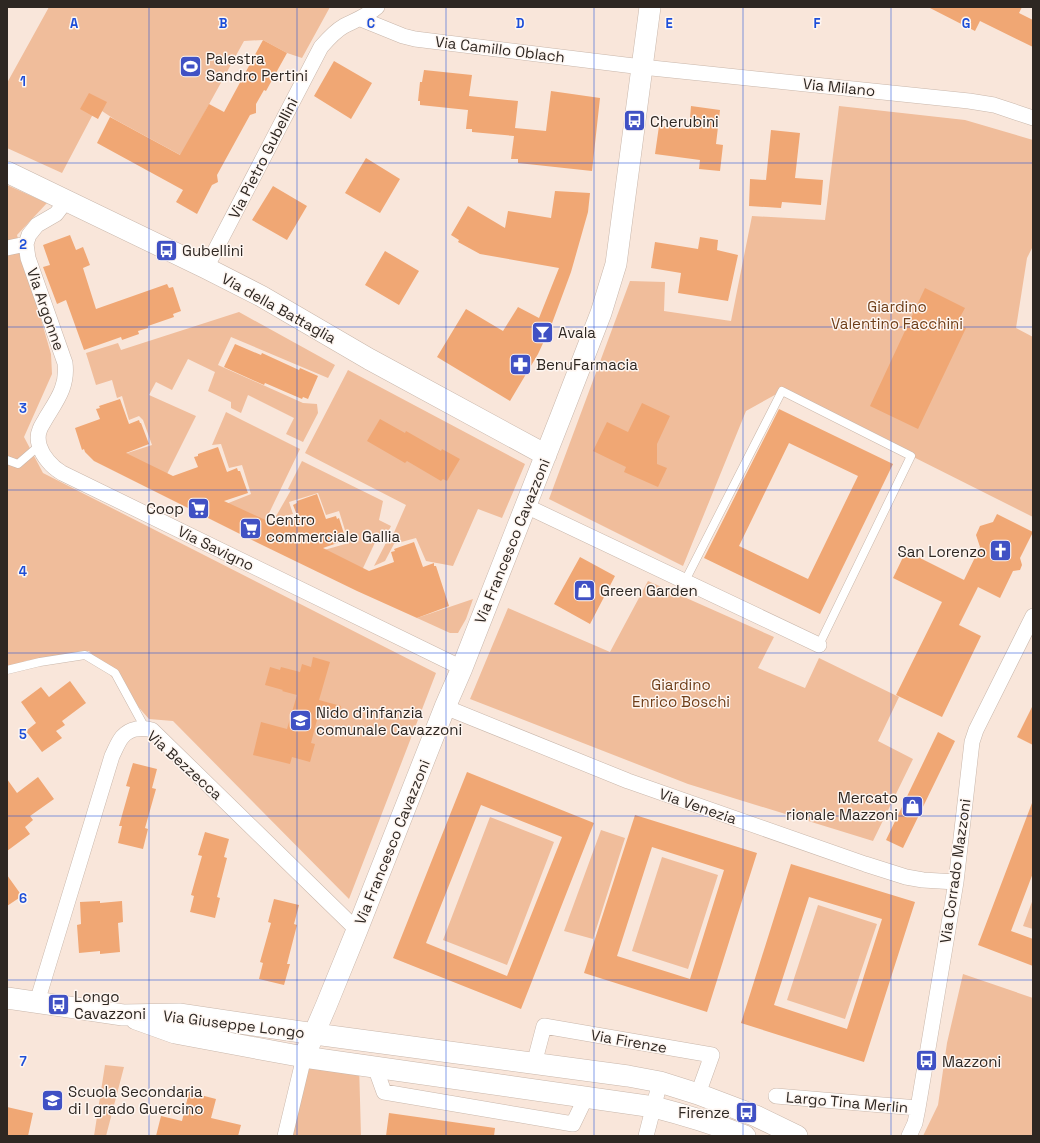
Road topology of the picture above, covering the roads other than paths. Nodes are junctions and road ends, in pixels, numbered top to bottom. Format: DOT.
graph roads {
  1 [pos="377,7"];
  2 [pos="650,7"];
  3 [pos="361,18"];
  4 [pos="642,67"];
  5 [pos="1033,118"];
  6 [pos="7,172"];
  7 [pos="66,201"];
  8 [pos="26,244"];
  9 [pos="7,248"];
  10 [pos="206,268"];
  11 [pos="40,445"];
  12 [pos="546,455"];
  13 [pos="7,460"];
  14 [pos="526,506"];
  15 [pos="685,581"];
  16 [pos="1033,616"];
  17 [pos="819,645"];
  18 [pos="462,668"];
  19 [pos="7,670"];
  20 [pos="445,707"];
  21 [pos="146,728"];
  22 [pos="956,882"];
  23 [pos="357,930"];
  24 [pos="7,998"];
  25 [pos="37,1002"];
  26 [pos="123,1014"];
  27 [pos="315,1034"];
  28 [pos="304,1057"];
  29 [pos="534,1064"];
  30 [pos="375,1067"];
  31 [pos="660,1082"];
  32 [pos="698,1094"];
  33 [pos="776,1096"];
  34 [pos="586,1097"];
  35 [pos="654,1107"];
  36 [pos="918,1108"];
  37 [pos="285,1136"];
  38 [pos="646,1136"];
  39 [pos="745,1136"];
  40 [pos="796,1136"];
  41 [pos="909,1136"];
  1 -- 3 [label="street, Via Pietro Gubellini"];
  2 -- 4 [label="street, Via Francesco Cavazzoni"];
  3 -- 4 [label="street, Via Camillo Oblach"];
  3 -- 10 [label="street, Via Pietro Gubellini"];
  4 -- 5 [label="street, Via Milano"];
  4 -- 12 [label="street, Via Francesco Cavazzoni"];
  6 -- 7 [label="street, Via della Battaglia"];
  7 -- 8 [label="street"];
  7 -- 10 [label="street, Via della Battaglia"];
  8 -- 9 [label="street"];
  8 -- 11 [label="street, Via Argonne"];
  10 -- 12 [label="street, Via della Battaglia"];
  11 -- 13 [label="lane"];
  11 -- 18 [label="street, Via Savigno"];
  12 -- 14 [label="street, Via Francesco Cavazzoni"];
  14 -- 15 [label="street"];
  14 -- 18 [label="street, Via Francesco Cavazzoni"];
  15 -- 17 [label="street"];
  15 -- 17 [label="lane"];
  16 -- 22 [label="street, Via Corrado Mazzoni"];
  18 -- 20 [label="street, Via Francesco Cavazzoni"];
  19 -- 21 [label="lane"];
  20 -- 22 [label="street, Via Venezia"];
  20 -- 23 [label="street, Via Francesco Cavazzoni"];
  21 -- 23 [label="street, Via Bezzecca"];
  21 -- 25 [label="street, Via Bezzecca"];
  22 -- 36 [label="street, Via Corrado Mazzoni"];
  23 -- 27 [label="street, Via Francesco Cavazzoni"];
  24 -- 25 [label="street"];
  25 -- 26 [label="street"];
  26 -- 27 [label="street, Via Giuseppe Longo"];
  26 -- 28 [label="street, Via Giuseppe Longo"];
  27 -- 28 [label="street, Via Francesco Cavazzoni"];
  27 -- 29 [label="street"];
  28 -- 30 [label="street"];
  28 -- 37 [label="street"];
  29 -- 31 [label="street"];
  29 -- 32 [label="street, Via Firenze"];
  30 -- 34 [label="street"];
  30 -- 34 [label="street"];
  31 -- 32 [label="street"];
  31 -- 35 [label="street"];
  32 -- 40 [label="street"];
  33 -- 36 [label="street, Largo Tina Merlin"];
  34 -- 35 [label="street"];
  35 -- 38 [label="street"];
  35 -- 39 [label="street"];
  36 -- 41 [label="street, Via Corrado Mazzoni"];
}
